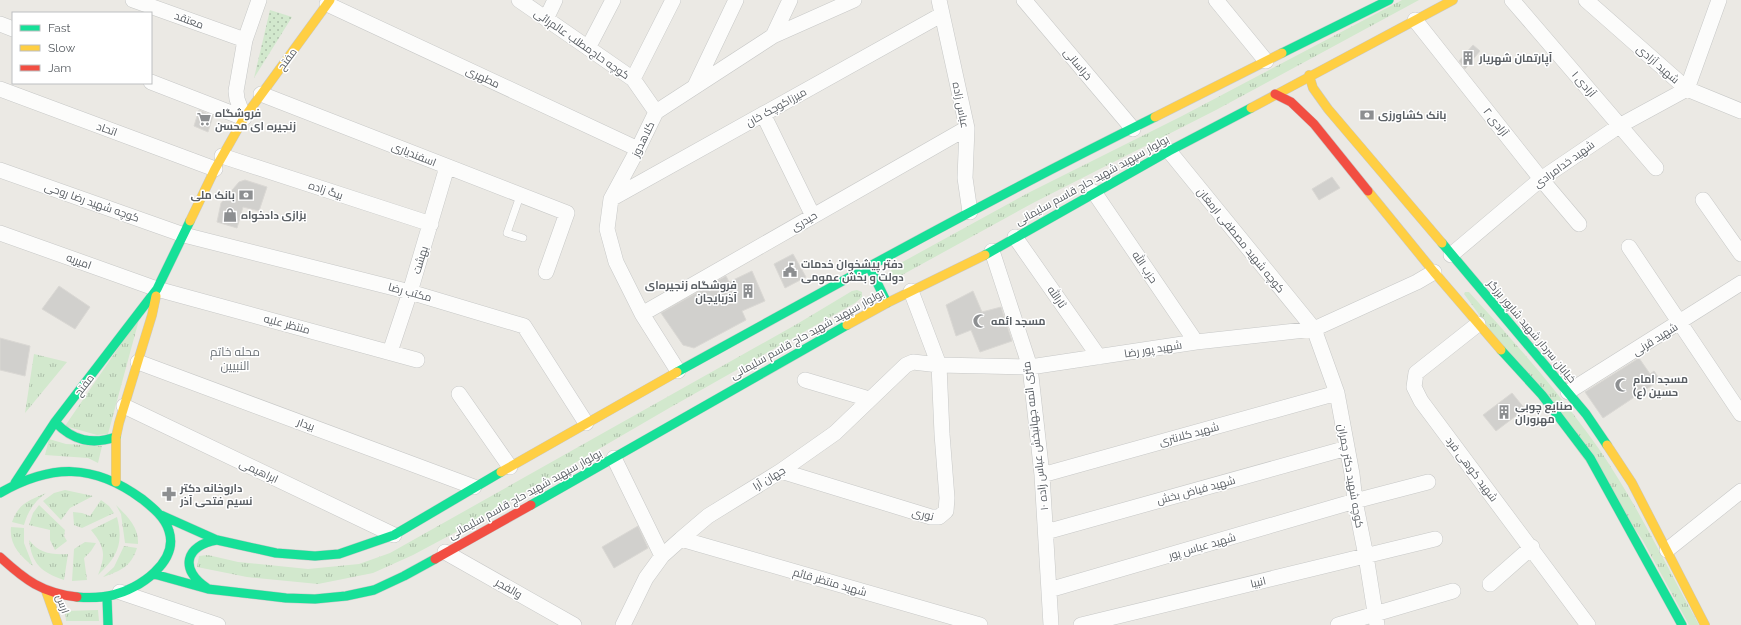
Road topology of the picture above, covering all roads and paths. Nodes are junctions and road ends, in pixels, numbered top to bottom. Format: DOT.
graph roads {
  1 [pos="133,0"];
  2 [pos="259,0"];
  3 [pos="518,0"];
  4 [pos="555,0"];
  5 [pos="613,0"];
  6 [pos="673,0"];
  7 [pos="736,0"];
  8 [pos="790,0"];
  9 [pos="939,0"];
  10 [pos="1024,0"];
  11 [pos="1216,0"];
  12 [pos="1453,0"];
  13 [pos="1512,0"];
  14 [pos="1586,0"];
  15 [pos="1718,0"];
  16 [pos="1383,1"];
  17 [pos="329,2"];
  18 [pos="847,2"];
  19 [pos="941,15"];
  20 [pos="546,19"];
  21 [pos="1415,20"];
  22 [pos="0,24"];
  23 [pos="12,29"];
  24 [pos="773,36"];
  25 [pos="245,40"];
  26 [pos="588,48"];
  27 [pos="1266,61"];
  28 [pos="1309,75"];
  29 [pos="633,79"];
  30 [pos="152,82"];
  31 [pos="694,87"];
  32 [pos="0,89"];
  33 [pos="1687,89"];
  34 [pos="236,91"];
  35 [pos="261,94"];
  36 [pos="1275,94"];
  37 [pos="207,104"];
  38 [pos="1328,109"];
  39 [pos="1741,111"];
  40 [pos="656,112"];
  41 [pos="763,114"];
  42 [pos="244,118"];
  43 [pos="1314,124"];
  44 [pos="1619,126"];
  45 [pos="967,128"];
  46 [pos="1133,129"];
  47 [pos="638,149"];
  48 [pos="1169,151"];
  49 [pos="218,163"];
  50 [pos="447,167"];
  51 [pos="1656,168"];
  52 [pos="0,170"];
  53 [pos="1541,179"];
  54 [pos="1094,192"];
  55 [pos="520,196"];
  56 [pos="611,199"];
  57 [pos="1704,200"];
  58 [pos="970,212"];
  59 [pos="813,216"];
  60 [pos="431,224"];
  61 [pos="1579,224"];
  62 [pos="0,233"];
  63 [pos="184,234"];
  64 [pos="1015,237"];
  65 [pos="523,238"];
  66 [pos="1629,247"];
  67 [pos="992,251"];
  68 [pos="1741,254"];
  69 [pos="1451,255"];
  70 [pos="869,266"];
  71 [pos="546,272"];
  72 [pos="1434,272"];
  73 [pos="1741,283"];
  74 [pos="157,289"];
  75 [pos="911,291"];
  76 [pos="410,292"];
  77 [pos="887,303"];
  78 [pos="642,314"];
  79 [pos="1680,323"];
  80 [pos="1478,324"];
  81 [pos="1314,329"];
  82 [pos="1196,342"];
  83 [pos="390,352"];
  84 [pos="1100,357"];
  85 [pos="417,360"];
  86 [pos="138,362"];
  87 [pos="939,365"];
  88 [pos="1030,367"];
  89 [pos="678,371"];
  90 [pos="805,380"];
  91 [pos="1568,392"];
  92 [pos="1336,393"];
  93 [pos="460,394"];
  94 [pos="870,399"];
  95 [pos="124,406"];
  96 [pos="1741,414"];
  97 [pos="55,422"];
  98 [pos="586,423"];
  99 [pos="116,437"];
  100 [pos="1347,448"];
  101 [pos="614,458"];
  102 [pos="510,467"];
  103 [pos="781,471"];
  104 [pos="1042,475"];
  105 [pos="116,482"];
  106 [pos="1428,482"];
  107 [pos="15,483"];
  108 [pos="474,487"];
  109 [pos="1741,490"];
  110 [pos="0,493"];
  111 [pos="1355,501"];
  112 [pos="161,515"];
  113 [pos="1046,532"];
  114 [pos="394,535"];
  115 [pos="681,539"];
  116 [pos="1435,539"];
  117 [pos="217,540"];
  118 [pos="1532,548"];
  119 [pos="1667,550"];
  120 [pos="445,552"];
  121 [pos="662,556"];
  122 [pos="1366,556"];
  123 [pos="0,557"];
  124 [pos="154,574"];
  125 [pos="1490,584"];
  126 [pos="208,589"];
  127 [pos="1049,590"];
  128 [pos="46,591"];
  129 [pos="1453,591"];
  130 [pos="114,595"];
  131 [pos="1376,620"];
  132 [pos="1583,623"];
  133 [pos="629,624"];
  134 [pos="58,625"];
  135 [pos="108,625"];
  136 [pos="218,625"];
  137 [pos="574,625"];
  138 [pos="980,625"];
  139 [pos="1051,625"];
  140 [pos="1082,625"];
  141 [pos="1338,625"];
  142 [pos="1682,625"];
  143 [pos="1705,625"];
  1 -- 25 [label="street, معتقد"];
  2 -- 25 [label="street"];
  3 -- 20 [label="street, کوچه حاج‌مطلب عالم‌رائی"];
  4 -- 20 [label="street"];
  5 -- 26 [label="street"];
  6 -- 29 [label="street"];
  7 -- 31 [label="street"];
  8 -- 24 [label="street"];
  9 -- 19 [label="street, عباس زاده"];
  10 -- 46 [label="street, خراسانی"];
  11 -- 27 [label="street"];
  12 -- 21 [label="main road, بولوار سپهبد شهید حاج قاسم سلیمانی"];
  13 -- 44 [label="street, آزادی ۱"];
  14 -- 33 [label="street, شهید آزادی"];
  15 -- 33 [label="street"];
  16 -- 27 [label="main road"];
  17 -- 35 [label="main road, مفتح"];
  17 -- 47 [label="street, مطهری"];
  18 -- 24 [label="street, کلاهدوز"];
  19 -- 41 [label="street, میرزاکوچک خان"];
  19 -- 45 [label="street, عباس زاده"];
  20 -- 26 [label="street, کوچه حاج‌مطلب عالم‌رائی"];
  21 -- 28 [label="main road, بولوار سپهبد شهید حاج قاسم سلیمانی"];
  21 -- 53 [label="street, آزادی ۲"];
  22 -- 23 [label="street"];
  24 -- 31 [label="street, کلاهدوز"];
  25 -- 34 [label="street"];
  26 -- 29 [label="street, کوچه حاج‌مطلب عالم‌رائی"];
  27 -- 46 [label="main road"];
  28 -- 36 [label="main road, بولوار سپهبد شهید حاج قاسم سلیمانی"];
  28 -- 38 [label="main road, خیابان سردار شهید شاپور برزگر"];
  29 -- 40 [label="street, کوچه حاج‌مطلب عالم‌رائی"];
  30 -- 37 [label="street"];
  31 -- 40 [label="street, کلاهدوز"];
  32 -- 49 [label="street, اتحاد"];
  33 -- 39 [label="street, شهید آزادی"];
  33 -- 44 [label="street, شهید خدامرادی"];
  34 -- 37 [label="street"];
  34 -- 42 [label="street"];
  35 -- 42 [label="main road, مفتح"];
  35 -- 50 [label="street, اسفندیاری"];
  36 -- 43 [label="main road"];
  36 -- 48 [label="main road, بولوار سپهبد شهید حاج قاسم سلیمانی"];
  37 -- 42 [label="street"];
  38 -- 43 [label="main road"];
  38 -- 69 [label="main road, خیابان سردار شهید شاپور برزگر"];
  40 -- 47 [label="street, کلاهدوز"];
  41 -- 56 [label="street, میرزاکوچک خان"];
  41 -- 59 [label="street"];
  42 -- 49 [label="main road, مفتح"];
  43 -- 72 [label="main road"];
  44 -- 51 [label="street, آزادی ۱"];
  44 -- 53 [label="street, شهید خدامرادی"];
  45 -- 58 [label="street, عباس زاده"];
  45 -- 59 [label="street, حیدری"];
  46 -- 58 [label="main road"];
  47 -- 56 [label="street, کلاهدوز"];
  48 -- 54 [label="main road, بولوار سپهبد شهید حاج قاسم سلیمانی"];
  48 -- 81 [label="street, کوچه شهید مصطفی ارمغان"];
  49 -- 60 [label="street, بیگ زاده"];
  49 -- 63 [label="main road, مفتح"];
  50 -- 55 [label="street, اسفندیاری"];
  50 -- 60 [label="street, بهشت"];
  52 -- 63 [label="street, کوچه شهید رضا روحی"];
  53 -- 61 [label="street, آزادی ۲"];
  53 -- 69 [label="street, شهید خدامرادی"];
  54 -- 64 [label="main road, بولوار سپهبد شهید حاج قاسم سلیمانی"];
  54 -- 82 [label="street, حزب الله"];
  55 -- 65 [label="lane"];
  55 -- 71 [label="street, اسفندیاری"];
  56 -- 78 [label="street, کلاهدوز"];
  57 -- 68 [label="street"];
  58 -- 70 [label="main road"];
  59 -- 78 [label="street, حیدری"];
  60 -- 76 [label="street, بهشت"];
  62 -- 74 [label="street, امیریه"];
  63 -- 74 [label="main road, مفتح"];
  63 -- 76 [label="street, مکتب رضا"];
  64 -- 67 [label="main road, بولوار سپهبد شهید حاج قاسم سلیمانی"];
  64 -- 84 [label="street, ثارالله"];
  66 -- 79 [label="street"];
  67 -- 75 [label="main road, بولوار سپهبد شهید حاج قاسم سلیمانی"];
  67 -- 88 [label="street, ۱۰ متری ائمه جهانبخش عباس زاده"];
  69 -- 72 [label="main road"];
  69 -- 91 [label="main road, خیابان سردار شهید شاپور برزگر"];
  70 -- 77 [label="main road"];
  70 -- 89 [label="main road"];
  72 -- 80 [label="main road"];
  72 -- 81 [label="street, شهید پور رضا"];
  73 -- 79 [label="street, شهید قرنی"];
  74 -- 83 [label="street, منتظر علیه"];
  74 -- 86 [label="main road, مفتح"];
  74 -- 97 [label="main road, مفتح"];
  75 -- 77 [label="main road, بولوار سپهبد شهید حاج قاسم سلیمانی"];
  75 -- 87 [label="street"];
  76 -- 83 [label="street, بهشت"];
  76 -- 98 [label="street, مکتب رضا"];
  77 -- 101 [label="main road, بولوار سپهبد شهید حاج قاسم سلیمانی"];
  78 -- 89 [label="street, کلاهدوز"];
  79 -- 91 [label="street, شهید قرنی"];
  79 -- 96 [label="street"];
  80 -- 118 [label="street, شهید کوهی فرد"];
  80 -- 142 [label="main road"];
  81 -- 82 [label="street, شهید پور رضا"];
  81 -- 92 [label="street, کوچه شهید دکتر چمران"];
  82 -- 84 [label="street, شهید پور رضا"];
  83 -- 85 [label="street, منتظر علیه"];
  84 -- 88 [label="street, شهید پور رضا"];
  86 -- 95 [label="main road, مفتح"];
  86 -- 108 [label="street, بیدار"];
  87 -- 88 [label="street, شهید پور رضا"];
  87 -- 94 [label="street, جهان آرا"];
  87 -- 103 [label="street, نوری"];
  88 -- 104 [label="street, ۱۰ متری ائمه جهانبخش عباس زاده"];
  89 -- 98 [label="main road"];
  90 -- 94 [label="street"];
  91 -- 119 [label="main road, خیابان سردار شهید شاپور برزگر"];
  92 -- 100 [label="street, کوچه شهید دکتر چمران"];
  92 -- 104 [label="street, شهید کلانتری"];
  93 -- 102 [label="street"];
  94 -- 103 [label="street, جهان آرا"];
  95 -- 99 [label="main road, مفتح"];
  95 -- 114 [label="street, ابراهیمی"];
  97 -- 99 [label="main road"];
  97 -- 107 [label="main road, مفتح"];
  98 -- 102 [label="main road"];
  99 -- 105 [label="main road, مفتح"];
  100 -- 111 [label="street, کوچه شهید دکتر چمران"];
  100 -- 113 [label="street, شهید فیاض بخش"];
  101 -- 120 [label="main road, بولوار سپهبد شهید حاج قاسم سلیمانی"];
  101 -- 121 [label="street"];
  102 -- 108 [label="main road"];
  103 -- 115 [label="street, جهان آرا"];
  104 -- 113 [label="street, ۱۰ متری ائمه جهانبخش عباس زاده"];
  105 -- 107 [label="main road"];
  105 -- 112 [label="main road"];
  106 -- 111 [label="street, شهید عباس پور"];
  107 -- 110 [label="main road"];
  108 -- 114 [label="main road"];
  109 -- 119 [label="street"];
  111 -- 122 [label="street, کوچه شهید دکتر چمران"];
  111 -- 127 [label="street, شهید عباس پور"];
  112 -- 117 [label="main road"];
  112 -- 124 [label="main road"];
  113 -- 127 [label="street, ۱۰ متری ائمه جهانبخش عباس زاده"];
  114 -- 117 [label="main road"];
  115 -- 121 [label="street, جهان آرا"];
  115 -- 138 [label="street, شهید منتظر قائم"];
  116 -- 122 [label="street, انبیا"];
  117 -- 126 [label="main road"];
  118 -- 125 [label="street"];
  118 -- 132 [label="street, شهید کوهی فرد"];
  119 -- 143 [label="main road, خیابان سردار شهید شاپور برزگر"];
  120 -- 126 [label="main road, بولوار سپهبد شهید حاج قاسم سلیمانی"];
  120 -- 137 [label="street, والفجر"];
  121 -- 133 [label="street, جهان آرا"];
  122 -- 131 [label="street, کوچه شهید دکتر چمران"];
  122 -- 140 [label="street, انبیا"];
  123 -- 128 [label="main road"];
  124 -- 126 [label="main road, بولوار سپهبد شهید حاج قاسم سلیمانی"];
  124 -- 130 [label="main road"];
  127 -- 139 [label="street, ۱۰ متری ائمه جهانبخش عباس زاده"];
  128 -- 130 [label="main road"];
  128 -- 134 [label="main road, ارس"];
  129 -- 131 [label="street"];
  130 -- 135 [label="main road"];
  130 -- 136 [label="street"];
  131 -- 141 [label="street"];
}
